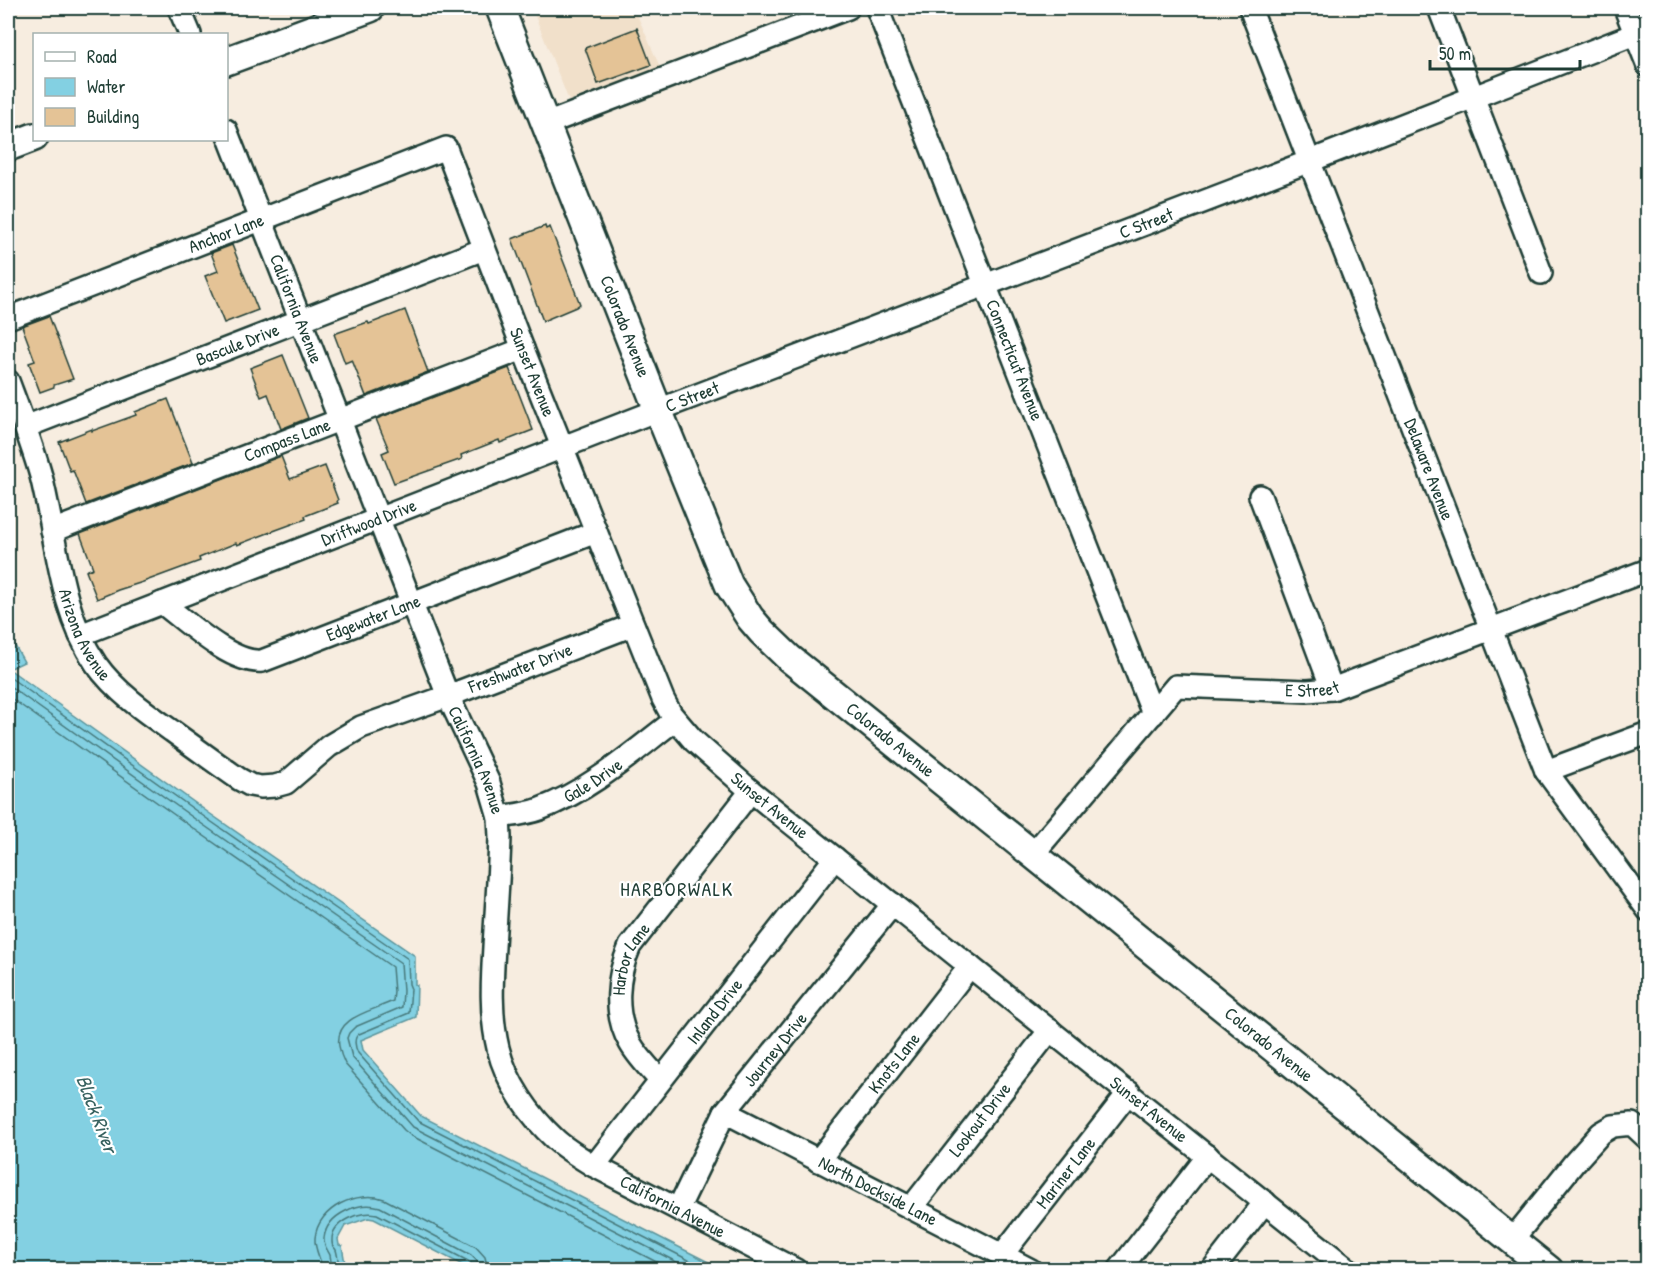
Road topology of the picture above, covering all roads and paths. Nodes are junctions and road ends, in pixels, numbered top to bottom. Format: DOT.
graph roads {
  1 [pos="179,8"];
  2 [pos="370,8"];
  3 [pos="500,8"];
  4 [pos="848,8"];
  5 [pos="877,8"];
  6 [pos="1250,8"];
  7 [pos="1439,8"];
  8 [pos="1625,8"];
  9 [pos="190,33"];
  10 [pos="1635,34"];
  11 [pos="228,60"];
  12 [pos="1647,66"];
  13 [pos="1473,97"];
  14 [pos="546,124"];
  15 [pos="228,135"];
  16 [pos="33,137"];
  17 [pos="8,147"];
  18 [pos="446,148"];
  19 [pos="1310,161"];
  20 [pos="261,220"];
  21 [pos="484,249"];
  22 [pos="1541,273"];
  23 [pos="984,285"];
  24 [pos="8,318"];
  25 [pos="301,319"];
  26 [pos="523,349"];
  27 [pos="8,381"];
  28 [pos="658,410"];
  29 [pos="340,420"];
  30 [pos="25,427"];
  31 [pos="563,448"];
  32 [pos="1260,496"];
  33 [pos="379,519"];
  34 [pos="52,531"];
  35 [pos="596,532"];
  36 [pos="1647,570"];
  37 [pos="162,603"];
  38 [pos="412,604"];
  39 [pos="633,625"];
  40 [pos="1491,630"];
  41 [pos="80,634"];
  42 [pos="1332,689"];
  43 [pos="448,696"];
  44 [pos="1152,714"];
  45 [pos="675,720"];
  46 [pos="1647,733"];
  47 [pos="1546,771"];
  48 [pos="286,783"];
  49 [pos="751,791"];
  50 [pos="500,817"];
  51 [pos="1033,854"];
  52 [pos="835,858"];
  53 [pos="893,904"];
  54 [pos="1647,910"];
  55 [pos="970,966"];
  56 [pos="1050,1030"];
  57 [pos="660,1080"];
  58 [pos="1129,1092"];
  59 [pos="725,1112"];
  60 [pos="1647,1139"];
  61 [pos="1208,1156"];
  62 [pos="818,1161"];
  63 [pos="594,1166"];
  64 [pos="1265,1202"];
  65 [pos="911,1208"];
  66 [pos="678,1209"];
  67 [pos="1512,1240"];
  68 [pos="1002,1255"];
  69 [pos="796,1269"];
  70 [pos="1031,1269"];
  71 [pos="1119,1269"];
  72 [pos="1212,1269"];
  73 [pos="1349,1269"];
  74 [pos="1550,1269"];
  1 -- 9 [label="street"];
  2 -- 11 [label="main road"];
  3 -- 14 [label="main road, Colorado Avenue"];
  4 -- 14 [label="street"];
  5 -- 23 [label="street, Connecticut Avenue"];
  6 -- 19 [label="street, Delaware Avenue"];
  7 -- 13 [label="street"];
  8 -- 10 [label="street"];
  10 -- 12 [label="street"];
  10 -- 13 [label="street, C Street"];
  13 -- 19 [label="street, C Street"];
  13 -- 22 [label="street"];
  14 -- 28 [label="main road, Colorado Avenue"];
  15 -- 20 [label="street, California Avenue"];
  16 -- 17 [label="main road"];
  18 -- 20 [label="street, Anchor Lane"];
  18 -- 21 [label="street, Sunset Avenue"];
  19 -- 23 [label="street, C Street"];
  19 -- 40 [label="street, Delaware Avenue"];
  20 -- 24 [label="street, Anchor Lane"];
  20 -- 25 [label="street, California Avenue"];
  21 -- 25 [label="street, Bascule Drive"];
  21 -- 26 [label="street, Sunset Avenue"];
  23 -- 28 [label="street, C Street"];
  23 -- 44 [label="street, Connecticut Avenue"];
  25 -- 29 [label="street, California Avenue"];
  25 -- 30 [label="street, Bascule Drive"];
  26 -- 29 [label="street, Compass Lane"];
  26 -- 31 [label="street, Sunset Avenue"];
  27 -- 30 [label="street, Arizona Avenue"];
  28 -- 31 [label="street, Driftwood Drive"];
  28 -- 51 [label="main road, Colorado Avenue"];
  29 -- 33 [label="street, California Avenue"];
  29 -- 34 [label="street, Compass Lane"];
  30 -- 34 [label="street, Arizona Avenue"];
  31 -- 33 [label="street, Driftwood Drive"];
  31 -- 35 [label="street, Sunset Avenue"];
  32 -- 42 [label="street"];
  33 -- 37 [label="street, Driftwood Drive"];
  33 -- 38 [label="street, California Avenue"];
  34 -- 41 [label="street, Arizona Avenue"];
  35 -- 38 [label="street, Edgewater Lane"];
  35 -- 39 [label="street, Sunset Avenue"];
  36 -- 40 [label="street, E Street"];
  37 -- 38 [label="street, Edgewater Lane"];
  37 -- 41 [label="street, Driftwood Drive"];
  38 -- 43 [label="street, California Avenue"];
  39 -- 43 [label="street, Freshwater Drive"];
  39 -- 45 [label="street, Sunset Avenue"];
  40 -- 42 [label="street, E Street"];
  40 -- 47 [label="street, Delaware Avenue"];
  41 -- 48 [label="street, Arizona Avenue"];
  42 -- 44 [label="street, E Street"];
  43 -- 48 [label="street, Freshwater Drive"];
  43 -- 50 [label="street, California Avenue"];
  44 -- 51 [label="street, E Street"];
  45 -- 49 [label="street, Sunset Avenue"];
  45 -- 50 [label="street, Gale Drive"];
  46 -- 47 [label="street"];
  47 -- 54 [label="street, Delaware Avenue"];
  49 -- 52 [label="street, Sunset Avenue"];
  49 -- 57 [label="street, Harbor Lane"];
  50 -- 63 [label="street, California Avenue"];
  51 -- 67 [label="main road, Colorado Avenue"];
  52 -- 53 [label="street, Sunset Avenue"];
  52 -- 57 [label="street, Inland Drive"];
  53 -- 55 [label="street, Sunset Avenue"];
  53 -- 59 [label="street, Journey Drive"];
  55 -- 56 [label="street, Sunset Avenue"];
  55 -- 62 [label="street, Knots Lane"];
  56 -- 58 [label="street, Sunset Avenue"];
  56 -- 65 [label="street, Lookout Drive"];
  57 -- 63 [label="street, Inland Drive"];
  58 -- 61 [label="street, Sunset Avenue"];
  58 -- 68 [label="street, Mariner Lane"];
  59 -- 62 [label="street, North Dockside Lane"];
  59 -- 66 [label="street, Journey Drive"];
  60 -- 67 [label="street"];
  61 -- 64 [label="street, Sunset Avenue"];
  61 -- 71 [label="street"];
  62 -- 65 [label="street, North Dockside Lane"];
  63 -- 66 [label="street, California Avenue"];
  64 -- 72 [label="street"];
  64 -- 73 [label="street, Sunset Avenue"];
  65 -- 68 [label="street, North Dockside Lane"];
  66 -- 69 [label="street, California Avenue"];
  67 -- 74 [label="main road, Colorado Avenue"];
  68 -- 70 [label="street, North Dockside Lane"];
}
